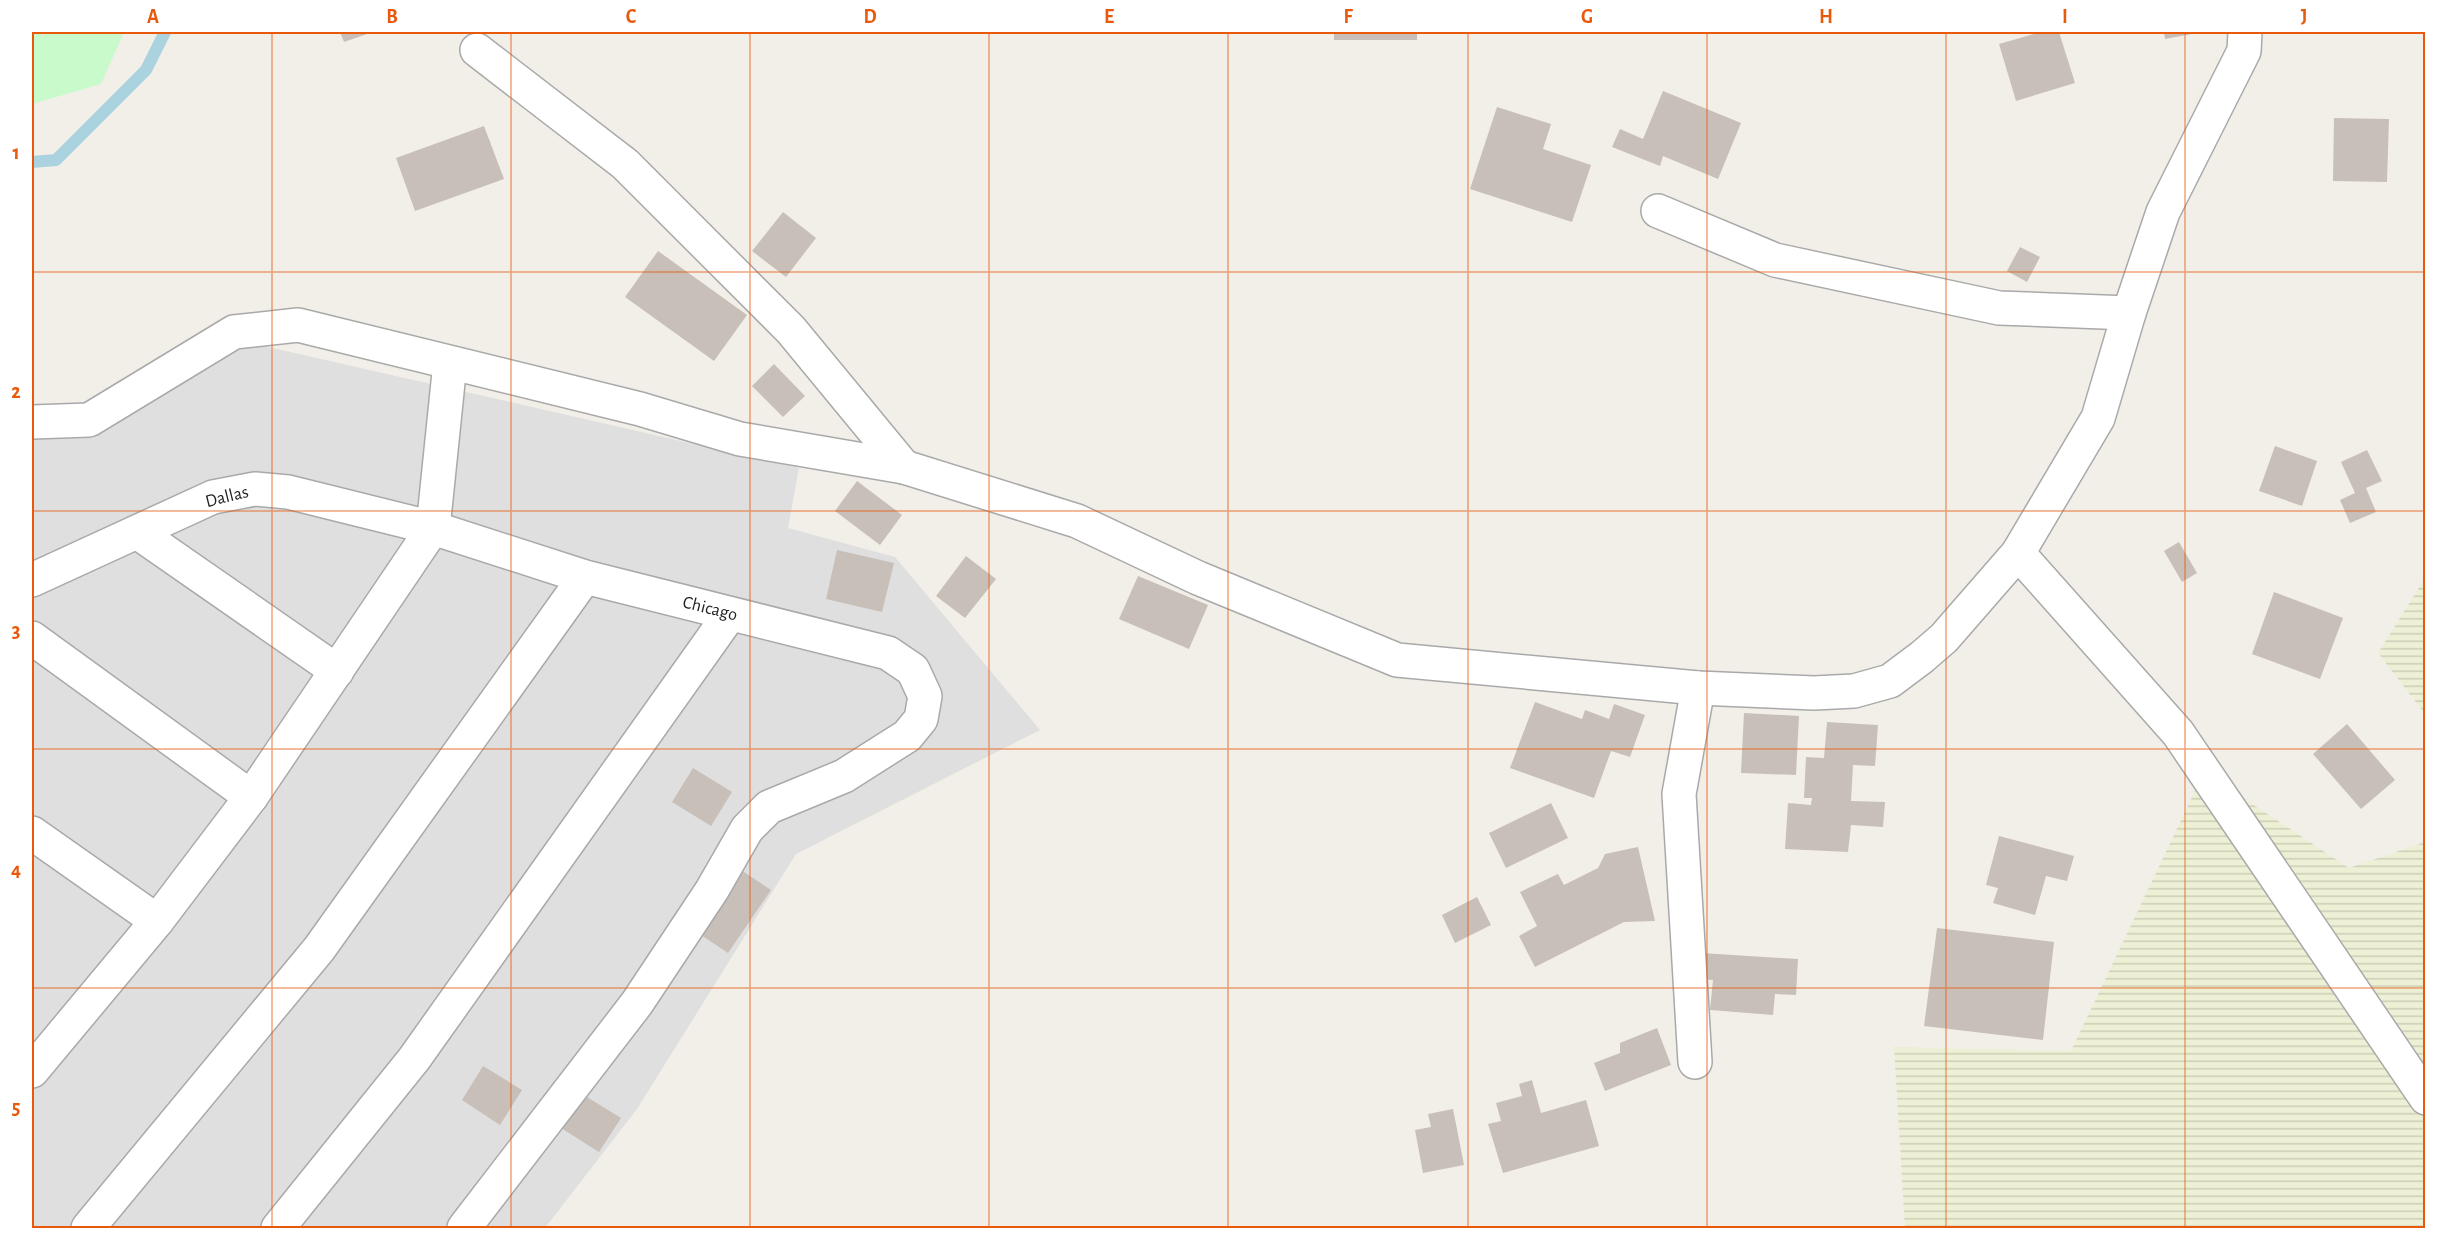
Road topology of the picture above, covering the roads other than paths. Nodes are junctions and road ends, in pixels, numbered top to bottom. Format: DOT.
graph roads {
  1 [pos="2245,32"];
  2 [pos="477,50"];
  3 [pos="1659,211"];
  4 [pos="2129,313"];
  5 [pos="450,363"];
  6 [pos="32,422"];
  7 [pos="904,467"];
  8 [pos="434,528"];
  9 [pos="137,531"];
  10 [pos="2018,553"];
  11 [pos="585,577"];
  12 [pos="32,580"];
  13 [pos="730,614"];
  14 [pos="32,638"];
  15 [pos="337,671"];
  16 [pos="1698,688"];
  17 [pos="250,797"];
  18 [pos="32,832"];
  19 [pos="157,921"];
  20 [pos="1695,1062"];
  21 [pos="32,1071"];
  22 [pos="2426,1098"];
  23 [pos="88,1228"];
  24 [pos="278,1228"];
  25 [pos="464,1228"];
  1 -- 4 [label="street"];
  2 -- 7 [label="street"];
  3 -- 4 [label="street"];
  4 -- 10 [label="street"];
  5 -- 6 [label="street"];
  5 -- 7 [label="street"];
  5 -- 8 [label="street"];
  7 -- 16 [label="street"];
  8 -- 9 [label="street, Dallas"];
  8 -- 11 [label="street, Chicago"];
  8 -- 15 [label="street"];
  9 -- 12 [label="street, Dallas"];
  9 -- 15 [label="street"];
  10 -- 16 [label="street"];
  10 -- 22 [label="street"];
  11 -- 13 [label="street, Chicago"];
  11 -- 23 [label="street"];
  13 -- 24 [label="street"];
  13 -- 25 [label="street, Chicago"];
  14 -- 17 [label="street"];
  15 -- 17 [label="street"];
  16 -- 20 [label="street"];
  17 -- 19 [label="street"];
  18 -- 19 [label="street"];
  19 -- 21 [label="street"];
}
